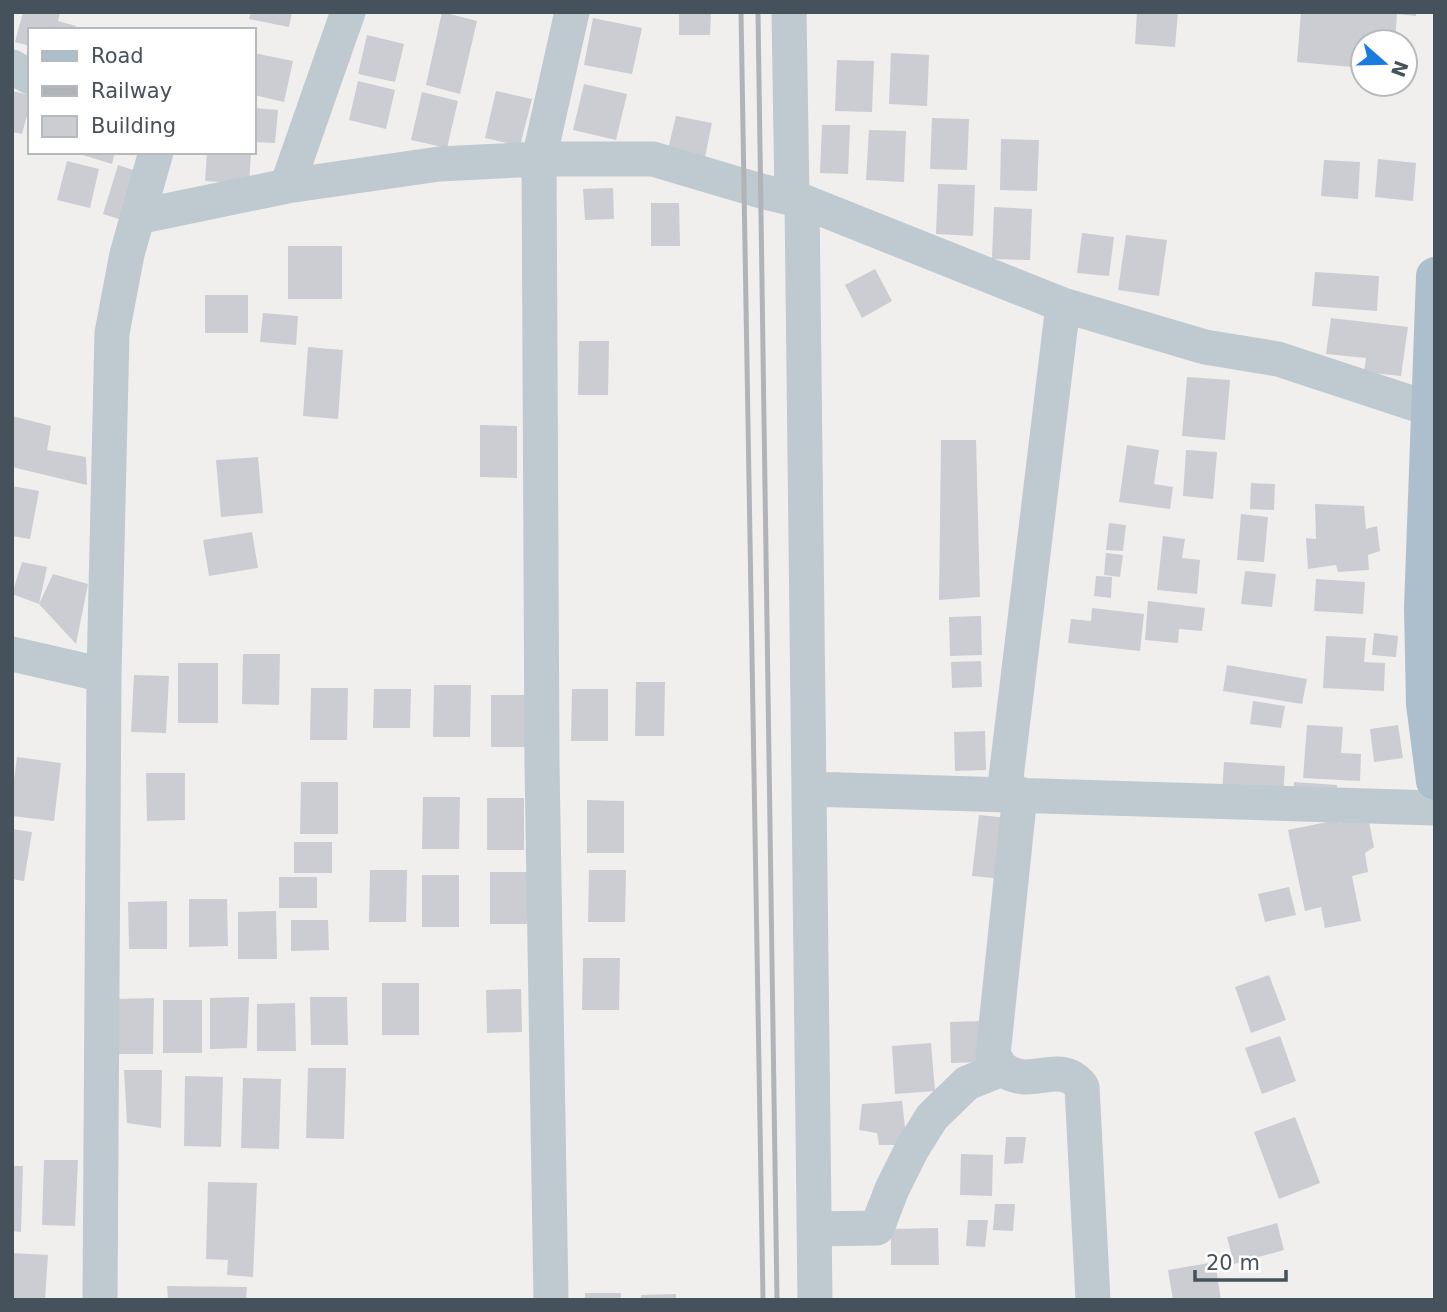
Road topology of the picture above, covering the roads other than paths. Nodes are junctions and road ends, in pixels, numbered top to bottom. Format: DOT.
graph roads {
  1 [pos="348,12"];
  2 [pos="572,12"];
  3 [pos="789,12"];
  4 [pos="12,66"];
  5 [pos="28,76"];
  6 [pos="155,154"];
  7 [pos="539,159"];
  8 [pos="287,186"];
  9 [pos="797,200"];
  10 [pos="137,218"];
  11 [pos="1435,276"];
  12 [pos="1063,305"];
  13 [pos="1430,409"];
  14 [pos="12,654"];
  15 [pos="104,675"];
  16 [pos="1435,780"];
  17 [pos="809,789"];
  18 [pos="1012,794"];
  19 [pos="1435,808"];
  20 [pos="1002,1069"];
  21 [pos="814,1229"];
  22 [pos="100,1300"];
  23 [pos="551,1300"];
  24 [pos="815,1300"];
  25 [pos="1093,1300"];
  1 -- 8 [label="street"];
  2 -- 7 [label="street"];
  3 -- 9 [label="street"];
  4 -- 5 [label="street"];
  6 -- 10 [label="street"];
  7 -- 8 [label="street"];
  7 -- 9 [label="street"];
  7 -- 23 [label="street"];
  8 -- 10 [label="street"];
  9 -- 12 [label="street"];
  9 -- 17 [label="street"];
  10 -- 15 [label="street"];
  11 -- 13 [label="main road"];
  12 -- 13 [label="street"];
  12 -- 18 [label="street"];
  13 -- 16 [label="main road"];
  14 -- 15 [label="street"];
  15 -- 22 [label="street"];
  17 -- 18 [label="street"];
  17 -- 21 [label="street"];
  18 -- 19 [label="street"];
  18 -- 20 [label="street"];
  20 -- 21 [label="street"];
  20 -- 25 [label="street"];
  21 -- 24 [label="street"];
}
